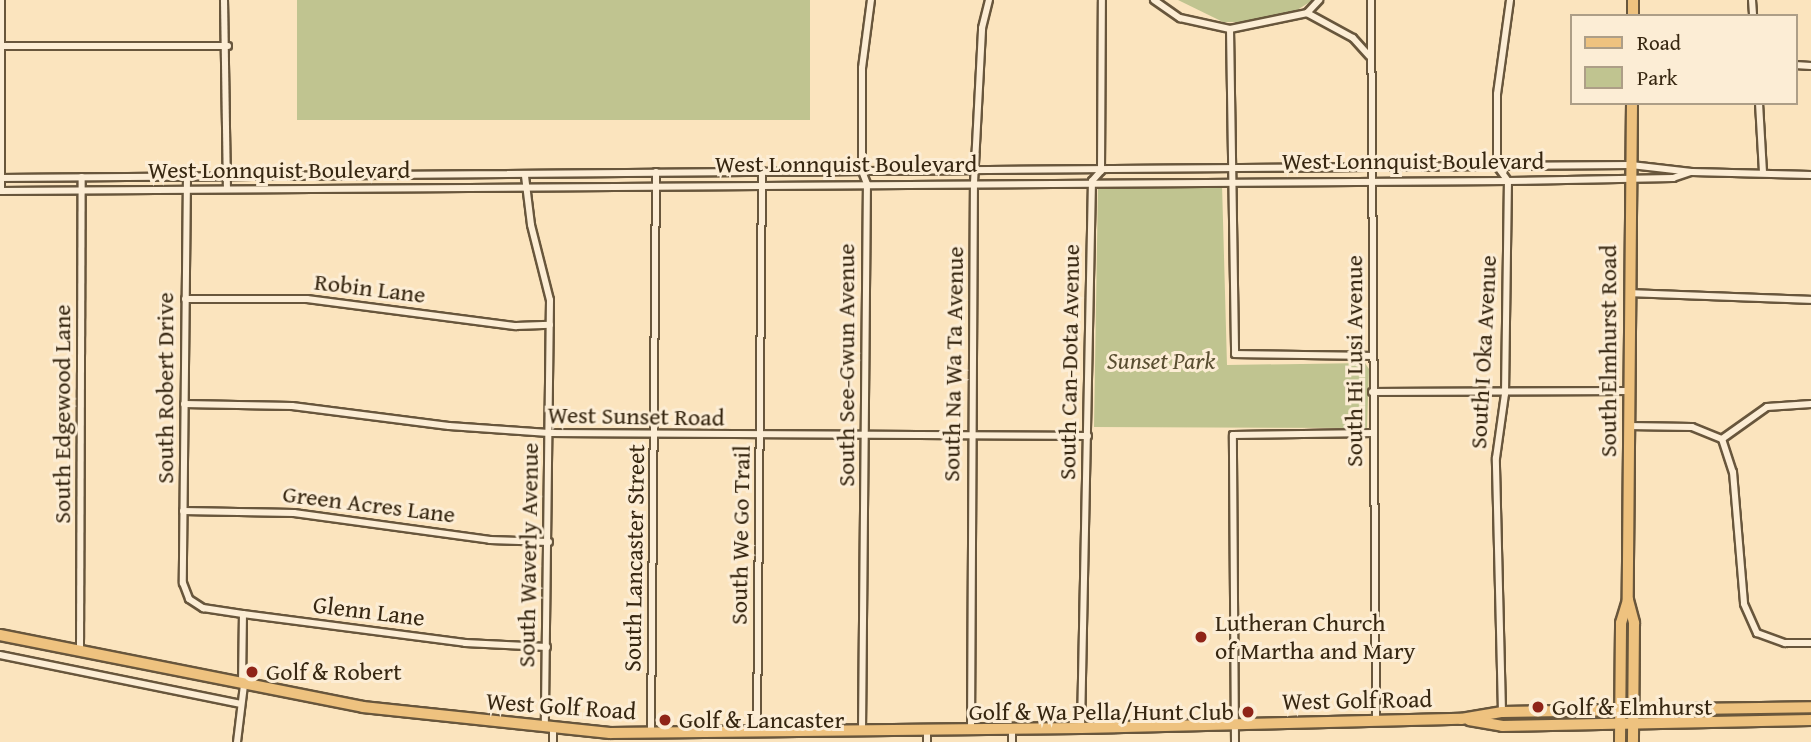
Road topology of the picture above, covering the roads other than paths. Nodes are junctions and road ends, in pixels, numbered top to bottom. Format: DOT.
graph roads {
  1 [pos="1,0"];
  2 [pos="224,0"];
  3 [pos="871,0"];
  4 [pos="989,0"];
  5 [pos="1102,0"];
  6 [pos="1154,0"];
  7 [pos="1319,0"];
  8 [pos="1371,0"];
  9 [pos="1510,0"];
  10 [pos="1307,13"];
  11 [pos="1230,29"];
  12 [pos="0,46"];
  13 [pos="228,46"];
  14 [pos="1369,56"];
  15 [pos="1632,105"];
  16 [pos="1759,105"];
  17 [pos="1631,164"];
  18 [pos="1372,166"];
  19 [pos="1497,166"];
  20 [pos="1230,168"];
  21 [pos="978,169"];
  22 [pos="762,171"];
  23 [pos="862,171"];
  24 [pos="1101,171"];
  25 [pos="656,172"];
  26 [pos="1692,172"];
  27 [pos="1763,172"];
  28 [pos="1811,175"];
  29 [pos="187,176"];
  30 [pos="226,176"];
  31 [pos="525,176"];
  32 [pos="82,177"];
  33 [pos="0,178"];
  34 [pos="1631,179"];
  35 [pos="1092,181"];
  36 [pos="1230,181"];
  37 [pos="1372,181"];
  38 [pos="1508,181"];
  39 [pos="974,183"];
  40 [pos="762,184"];
  41 [pos="867,184"];
  42 [pos="656,185"];
  43 [pos="187,189"];
  44 [pos="227,189"];
  45 [pos="526,189"];
  46 [pos="0,191"];
  47 [pos="82,191"];
  48 [pos="1630,293"];
  49 [pos="185,299"];
  50 [pos="1811,300"];
  51 [pos="550,326"];
  52 [pos="1372,356"];
  53 [pos="1629,391"];
  54 [pos="1373,392"];
  55 [pos="1505,394"];
  56 [pos="184,404"];
  57 [pos="1811,404"];
  58 [pos="1628,426"];
  59 [pos="549,433"];
  60 [pos="1373,433"];
  61 [pos="655,436"];
  62 [pos="971,436"];
  63 [pos="1088,436"];
  64 [pos="761,437"];
  65 [pos="865,437"];
  66 [pos="1722,439"];
  67 [pos="183,511"];
  68 [pos="549,542"];
  69 [pos="189,599"];
  70 [pos="1628,600"];
  71 [pos="243,614"];
  72 [pos="0,635"];
  73 [pos="1811,643"];
  74 [pos="547,647"];
  75 [pos="79,651"];
  76 [pos="0,655"];
  77 [pos="243,685"];
  78 [pos="241,704"];
  79 [pos="1811,707"];
  80 [pos="1620,710"];
  81 [pos="1633,710"];
  82 [pos="1502,712"];
  83 [pos="1463,719"];
  84 [pos="1811,720"];
  85 [pos="1376,721"];
  86 [pos="1620,723"];
  87 [pos="1633,723"];
  88 [pos="1234,724"];
  89 [pos="549,728"];
  90 [pos="1081,728"];
  91 [pos="971,729"];
  92 [pos="1012,729"];
  93 [pos="927,730"];
  94 [pos="862,731"];
  95 [pos="757,732"];
  96 [pos="649,737"];
  97 [pos="237,742"];
  98 [pos="553,742"];
  99 [pos="927,742"];
  100 [pos="1012,742"];
  101 [pos="1235,742"];
  102 [pos="1619,742"];
  103 [pos="1633,742"];
  1 -- 12 [label="street"];
  2 -- 13 [label="street"];
  3 -- 23 [label="street, South See-Gwun Avenue"];
  4 -- 21 [label="street, South Na Wa Ta Avenue"];
  5 -- 24 [label="street"];
  6 -- 11 [label="street"];
  7 -- 10 [label="street"];
  8 -- 14 [label="street, South Hi Lusi Avenue"];
  9 -- 19 [label="street"];
  10 -- 11 [label="street"];
  10 -- 14 [label="street"];
  11 -- 20 [label="street"];
  12 -- 13 [label="street"];
  12 -- 33 [label="street"];
  13 -- 30 [label="street"];
  14 -- 18 [label="street, South Hi Lusi Avenue"];
  15 -- 17 [label="main road, South Elmhurst Road"];
  16 -- 27 [label="street"];
  17 -- 19 [label="street, West Lonnquist Boulevard"];
  17 -- 26 [label="street, West Lonnquist Boulevard"];
  17 -- 34 [label="main road, South Elmhurst Road"];
  18 -- 19 [label="street, West Lonnquist Boulevard"];
  18 -- 20 [label="street, West Lonnquist Boulevard"];
  18 -- 37 [label="street, South Hi Lusi Avenue"];
  19 -- 38 [label="street"];
  20 -- 24 [label="street, West Lonnquist Boulevard"];
  20 -- 36 [label="street"];
  21 -- 23 [label="street, West Lonnquist Boulevard"];
  21 -- 24 [label="street, West Lonnquist Boulevard"];
  21 -- 39 [label="street, South Na Wa Ta Avenue"];
  22 -- 23 [label="street, West Lonnquist Boulevard"];
  22 -- 25 [label="street, West Lonnquist Boulevard"];
  22 -- 40 [label="street, South We Go Trail"];
  23 -- 41 [label="street, South See-Gwun Avenue"];
  24 -- 35 [label="street"];
  25 -- 31 [label="street, West Lonnquist Boulevard"];
  25 -- 42 [label="street, South Lancaster Street"];
  26 -- 27 [label="street, West Lonnquist Boulevard"];
  26 -- 34 [label="street, West Lonnquist Boulevard"];
  27 -- 28 [label="street, West Lonnquist Boulevard"];
  29 -- 30 [label="street, West Lonnquist Boulevard"];
  29 -- 32 [label="street, West Lonnquist Boulevard"];
  29 -- 43 [label="street, South Robert Drive"];
  30 -- 31 [label="street, West Lonnquist Boulevard"];
  30 -- 44 [label="street"];
  31 -- 45 [label="street, South Waverly Avenue"];
  32 -- 33 [label="street, West Lonnquist Boulevard"];
  32 -- 47 [label="street, South Edgewood Lane"];
  33 -- 46 [label="street"];
  34 -- 38 [label="street, West Lonnquist Boulevard"];
  34 -- 48 [label="main road, South Elmhurst Road"];
  35 -- 36 [label="street, West Lonnquist Boulevard"];
  35 -- 39 [label="street, West Lonnquist Boulevard"];
  35 -- 63 [label="street, South Can-Dota Avenue"];
  36 -- 37 [label="street, West Lonnquist Boulevard"];
  36 -- 52 [label="street"];
  37 -- 38 [label="street, West Lonnquist Boulevard"];
  37 -- 52 [label="street, South Hi Lusi Avenue"];
  38 -- 55 [label="street, South I Oka Avenue"];
  39 -- 41 [label="street, West Lonnquist Boulevard"];
  39 -- 62 [label="street, South Na Wa Ta Avenue"];
  40 -- 41 [label="street, West Lonnquist Boulevard"];
  40 -- 42 [label="street, West Lonnquist Boulevard"];
  40 -- 64 [label="street, South We Go Trail"];
  41 -- 65 [label="street, South See-Gwun Avenue"];
  42 -- 45 [label="street, West Lonnquist Boulevard"];
  42 -- 61 [label="street, South Lancaster Street"];
  43 -- 44 [label="street, West Lonnquist Boulevard"];
  43 -- 47 [label="street, West Lonnquist Boulevard"];
  43 -- 49 [label="street, South Robert Drive"];
  44 -- 45 [label="street, West Lonnquist Boulevard"];
  45 -- 51 [label="street, South Waverly Avenue"];
  46 -- 47 [label="street, West Lonnquist Boulevard"];
  47 -- 75 [label="street, South Edgewood Lane"];
  48 -- 50 [label="street"];
  48 -- 53 [label="main road, South Elmhurst Road"];
  49 -- 51 [label="street, Robin Lane"];
  49 -- 56 [label="street, South Robert Drive"];
  51 -- 59 [label="street, South Waverly Avenue"];
  52 -- 54 [label="street, South Hi Lusi Avenue"];
  53 -- 55 [label="street"];
  53 -- 58 [label="main road, South Elmhurst Road"];
  54 -- 55 [label="street"];
  54 -- 60 [label="street, South Hi Lusi Avenue"];
  55 -- 82 [label="street, South I Oka Avenue"];
  56 -- 59 [label="street, West Sunset Road"];
  56 -- 67 [label="street, South Robert Drive"];
  57 -- 66 [label="street"];
  58 -- 66 [label="street"];
  58 -- 70 [label="main road, South Elmhurst Road"];
  59 -- 61 [label="street, West Sunset Road"];
  59 -- 68 [label="street, South Waverly Avenue"];
  60 -- 85 [label="street, South Hi Lusi Avenue"];
  60 -- 88 [label="street"];
  61 -- 64 [label="street, West Sunset Road"];
  61 -- 96 [label="street, South Lancaster Street"];
  62 -- 63 [label="street, West Sunset Road"];
  62 -- 65 [label="street, West Sunset Road"];
  62 -- 91 [label="street, South Na Wa Ta Avenue"];
  63 -- 90 [label="street, South Can-Dota Avenue"];
  64 -- 65 [label="street, West Sunset Road"];
  64 -- 95 [label="street, South We Go Trail"];
  65 -- 94 [label="street, South See-Gwun Avenue"];
  66 -- 73 [label="street"];
  67 -- 68 [label="street, Green Acres Lane"];
  67 -- 69 [label="street, South Robert Drive"];
  68 -- 74 [label="street, South Waverly Avenue"];
  69 -- 71 [label="street, Glenn Lane"];
  70 -- 80 [label="main road, South Elmhurst Road"];
  70 -- 81 [label="main road, South Elmhurst Road"];
  71 -- 74 [label="street, Glenn Lane"];
  71 -- 77 [label="street"];
  72 -- 75 [label="main road, West Golf Road"];
  74 -- 89 [label="street, South Waverly Avenue"];
  75 -- 77 [label="main road, West Golf Road"];
  76 -- 78 [label="street"];
  77 -- 78 [label="street"];
  77 -- 89 [label="main road, West Golf Road"];
  78 -- 97 [label="street"];
  79 -- 81 [label="main road, West Golf Road"];
  80 -- 81 [label="main road, West Golf Road"];
  80 -- 82 [label="main road, West Golf Road"];
  80 -- 86 [label="main road, South Elmhurst Road"];
  81 -- 87 [label="main road, South Elmhurst Road"];
  82 -- 83 [label="main road, West Golf Road"];
  83 -- 85 [label="main road, West Golf Road"];
  83 -- 86 [label="main road, West Golf Road"];
  84 -- 87 [label="main road, West Golf Road"];
  85 -- 88 [label="main road, West Golf Road"];
  86 -- 87 [label="main road, West Golf Road"];
  86 -- 102 [label="main road, South Elmhurst Road"];
  87 -- 103 [label="main road, South Elmhurst Road"];
  88 -- 90 [label="main road, West Golf Road"];
  88 -- 101 [label="street"];
  89 -- 96 [label="main road, West Golf Road"];
  89 -- 98 [label="street, South Waverly Avenue"];
  90 -- 92 [label="main road, West Golf Road"];
  91 -- 92 [label="main road, West Golf Road"];
  91 -- 93 [label="main road, West Golf Road"];
  92 -- 100 [label="street"];
  93 -- 94 [label="main road, West Golf Road"];
  93 -- 99 [label="street"];
  94 -- 95 [label="main road, West Golf Road"];
  95 -- 96 [label="main road, West Golf Road"];
}
